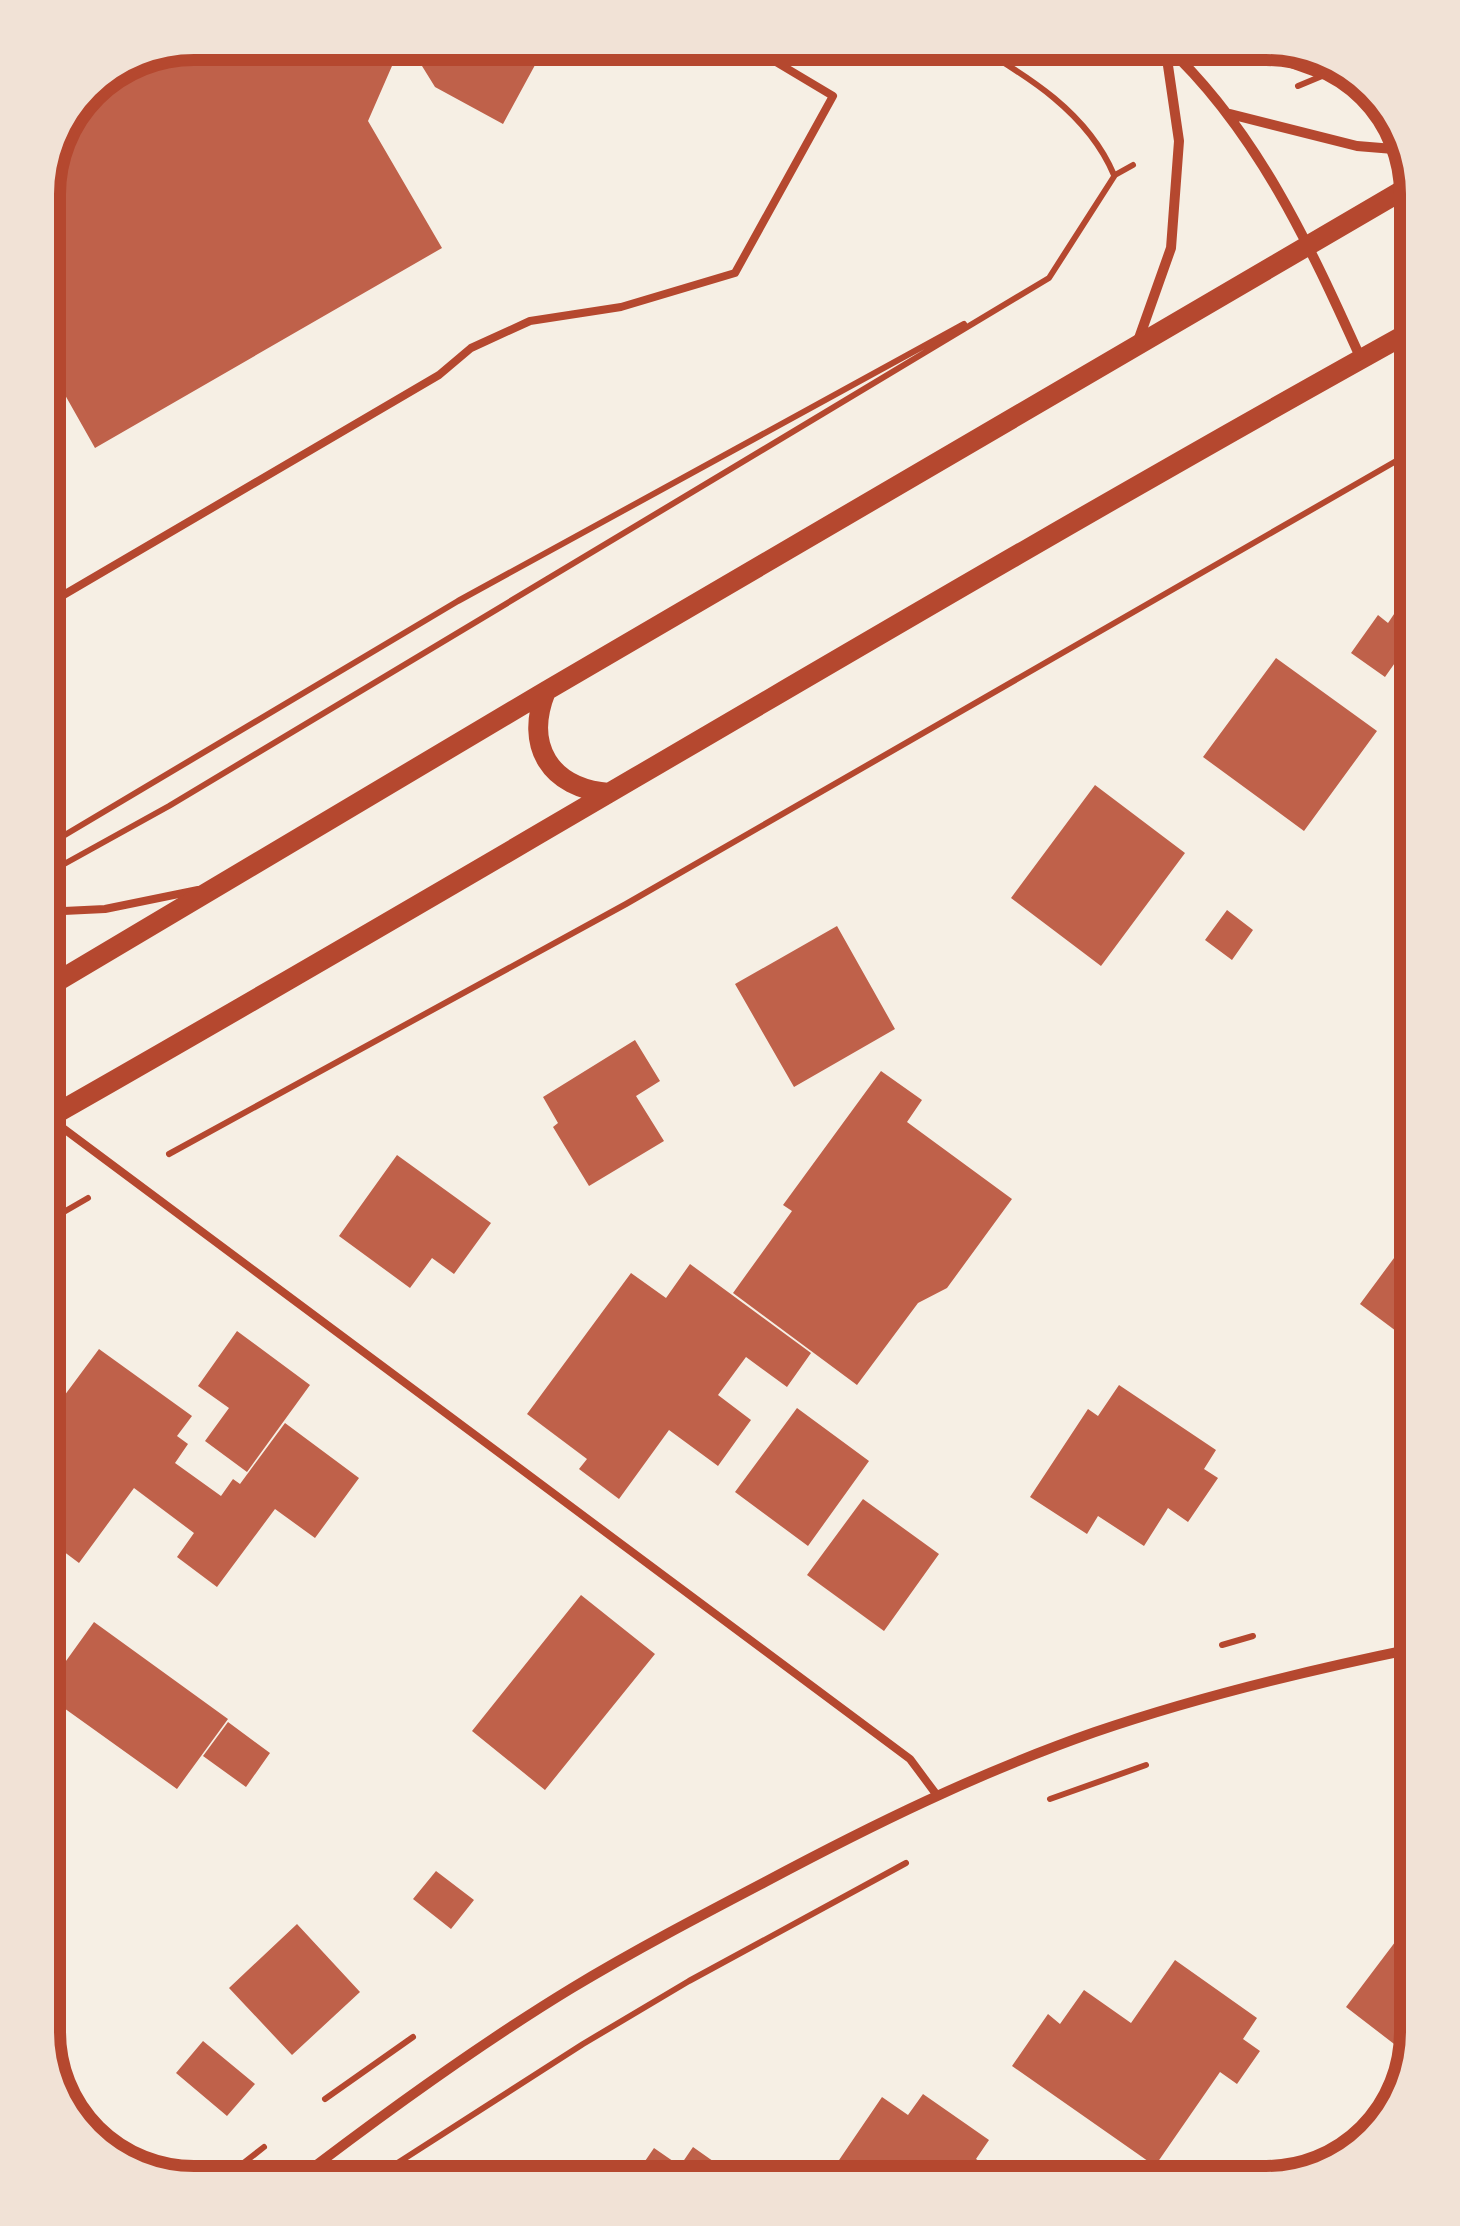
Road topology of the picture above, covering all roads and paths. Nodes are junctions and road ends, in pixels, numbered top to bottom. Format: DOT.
graph roads {
  1 [pos="772,60"];
  2 [pos="1001,60"];
  3 [pos="1166,60"];
  4 [pos="1179,60"];
  5 [pos="1279,61"];
  6 [pos="1322,76"];
  7 [pos="1229,114"];
  8 [pos="1392,149"];
  9 [pos="1114,175"];
  10 [pos="1400,191"];
  11 [pos="1310,245"];
  12 [pos="1400,338"];
  13 [pos="1136,346"];
  14 [pos="1361,359"];
  15 [pos="1400,460"];
  16 [pos="60,597"];
  17 [pos="546,691"];
  18 [pos="610,793"];
  19 [pos="60,838"];
  20 [pos="60,866"];
  21 [pos="217,886"];
  22 [pos="60,911"];
  23 [pos="60,980"];
  24 [pos="60,1111"];
  25 [pos="60,1129"];
  26 [pos="128,1176"];
  27 [pos="60,1214"];
  28 [pos="1400,1652"];
  29 [pos="1150,1764"];
  30 [pos="936,1794"];
  31 [pos="1048,1800"];
  32 [pos="923,1853"];
  33 [pos="316,2166"];
  34 [pos="393,2166"];
  1 -- 16 [label="lane"];
  2 -- 9 [label="path"];
  3 -- 13 [label="street"];
  4 -- 7 [label="street"];
  5 -- 6 [label="path"];
  7 -- 8 [label="street"];
  7 -- 11 [label="street"];
  10 -- 11 [label="main road"];
  11 -- 13 [label="main road"];
  11 -- 14 [label="street"];
  12 -- 14 [label="main road"];
  13 -- 17 [label="main road"];
  14 -- 18 [label="main road"];
  15 -- 26 [label="path"];
  17 -- 18 [label="main road"];
  17 -- 21 [label="main road"];
  18 -- 24 [label="main road"];
  19 -- 20 [label="path"];
  21 -- 22 [label="lane"];
  21 -- 23 [label="main road"];
  25 -- 26 [label="lane"];
  26 -- 27 [label="path"];
  26 -- 30 [label="lane"];
  28 -- 30 [label="street"];
  29 -- 31 [label="path"];
  30 -- 33 [label="street"];
  32 -- 34 [label="path"];
}
